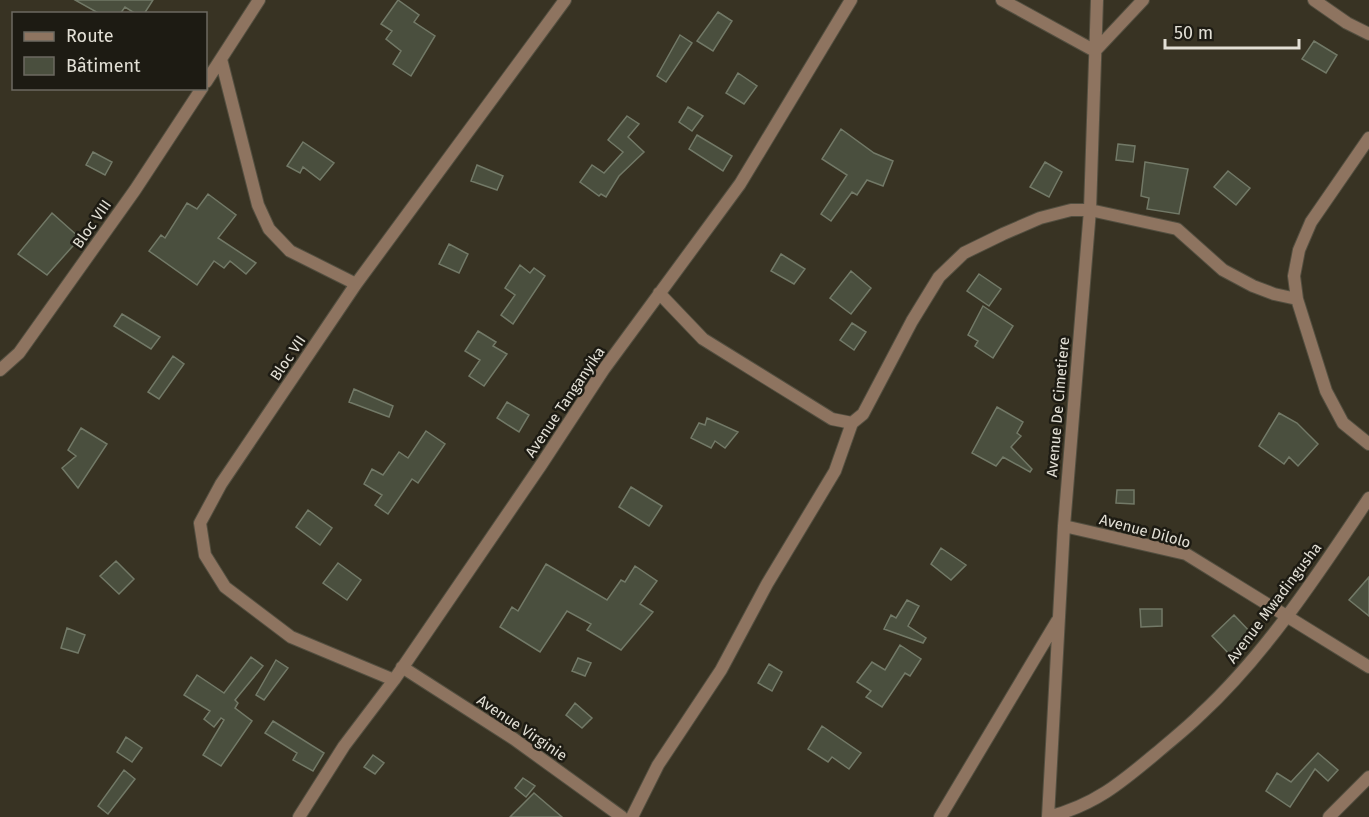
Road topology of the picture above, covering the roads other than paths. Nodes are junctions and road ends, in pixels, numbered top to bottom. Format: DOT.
graph roads {
  1 [pos="259,0"];
  2 [pos="565,0"];
  3 [pos="852,0"];
  4 [pos="1002,0"];
  5 [pos="1097,0"];
  6 [pos="1143,0"];
  7 [pos="1314,0"];
  8 [pos="1369,34"];
  9 [pos="1095,51"];
  10 [pos="221,59"];
  11 [pos="207,80"];
  12 [pos="200,90"];
  13 [pos="1369,138"];
  14 [pos="1090,210"];
  15 [pos="356,284"];
  16 [pos="658,293"];
  17 [pos="1296,299"];
  18 [pos="0,370"];
  19 [pos="852,423"];
  20 [pos="1369,444"];
  21 [pos="1369,498"];
  22 [pos="1064,526"];
  23 [pos="1287,615"];
  24 [pos="1059,617"];
  25 [pos="402,667"];
  26 [pos="1369,667"];
  27 [pos="394,680"];
  28 [pos="1369,777"];
  29 [pos="299,817"];
  30 [pos="622,817"];
  31 [pos="632,817"];
  32 [pos="940,817"];
  33 [pos="1048,817"];
  34 [pos="1329,817"];
  1 -- 10 [label="street"];
  2 -- 15 [label="street, Bloc VII"];
  3 -- 16 [label="street, Avenue Tanganyika"];
  4 -- 9 [label="street"];
  5 -- 9 [label="street, Avenue De Cimetiere"];
  6 -- 9 [label="street"];
  7 -- 8 [label="street"];
  9 -- 14 [label="street, Avenue De Cimetiere"];
  10 -- 11 [label="street"];
  10 -- 15 [label="street"];
  12 -- 18 [label="street, Bloc VIII"];
  13 -- 17 [label="street"];
  14 -- 17 [label="street"];
  14 -- 19 [label="street"];
  14 -- 22 [label="street, Avenue De Cimetiere"];
  15 -- 27 [label="street, Bloc VII"];
  16 -- 19 [label="street"];
  16 -- 25 [label="street, Avenue Tanganyika"];
  17 -- 20 [label="street"];
  19 -- 31 [label="street"];
  21 -- 23 [label="street, Avenue Mwadingusha"];
  22 -- 23 [label="street, Avenue Dilolo"];
  22 -- 24 [label="street, Avenue De Cimetiere"];
  23 -- 26 [label="street, Avenue Dilolo"];
  23 -- 33 [label="street, Avenue Mwadingusha"];
  24 -- 32 [label="street"];
  24 -- 33 [label="street, Avenue De Cimetiere"];
  25 -- 27 [label="street, Avenue Tanganyika"];
  25 -- 30 [label="street, Avenue Virginie"];
  27 -- 29 [label="street, Avenue Tanganyika"];
  28 -- 34 [label="street"];
}
